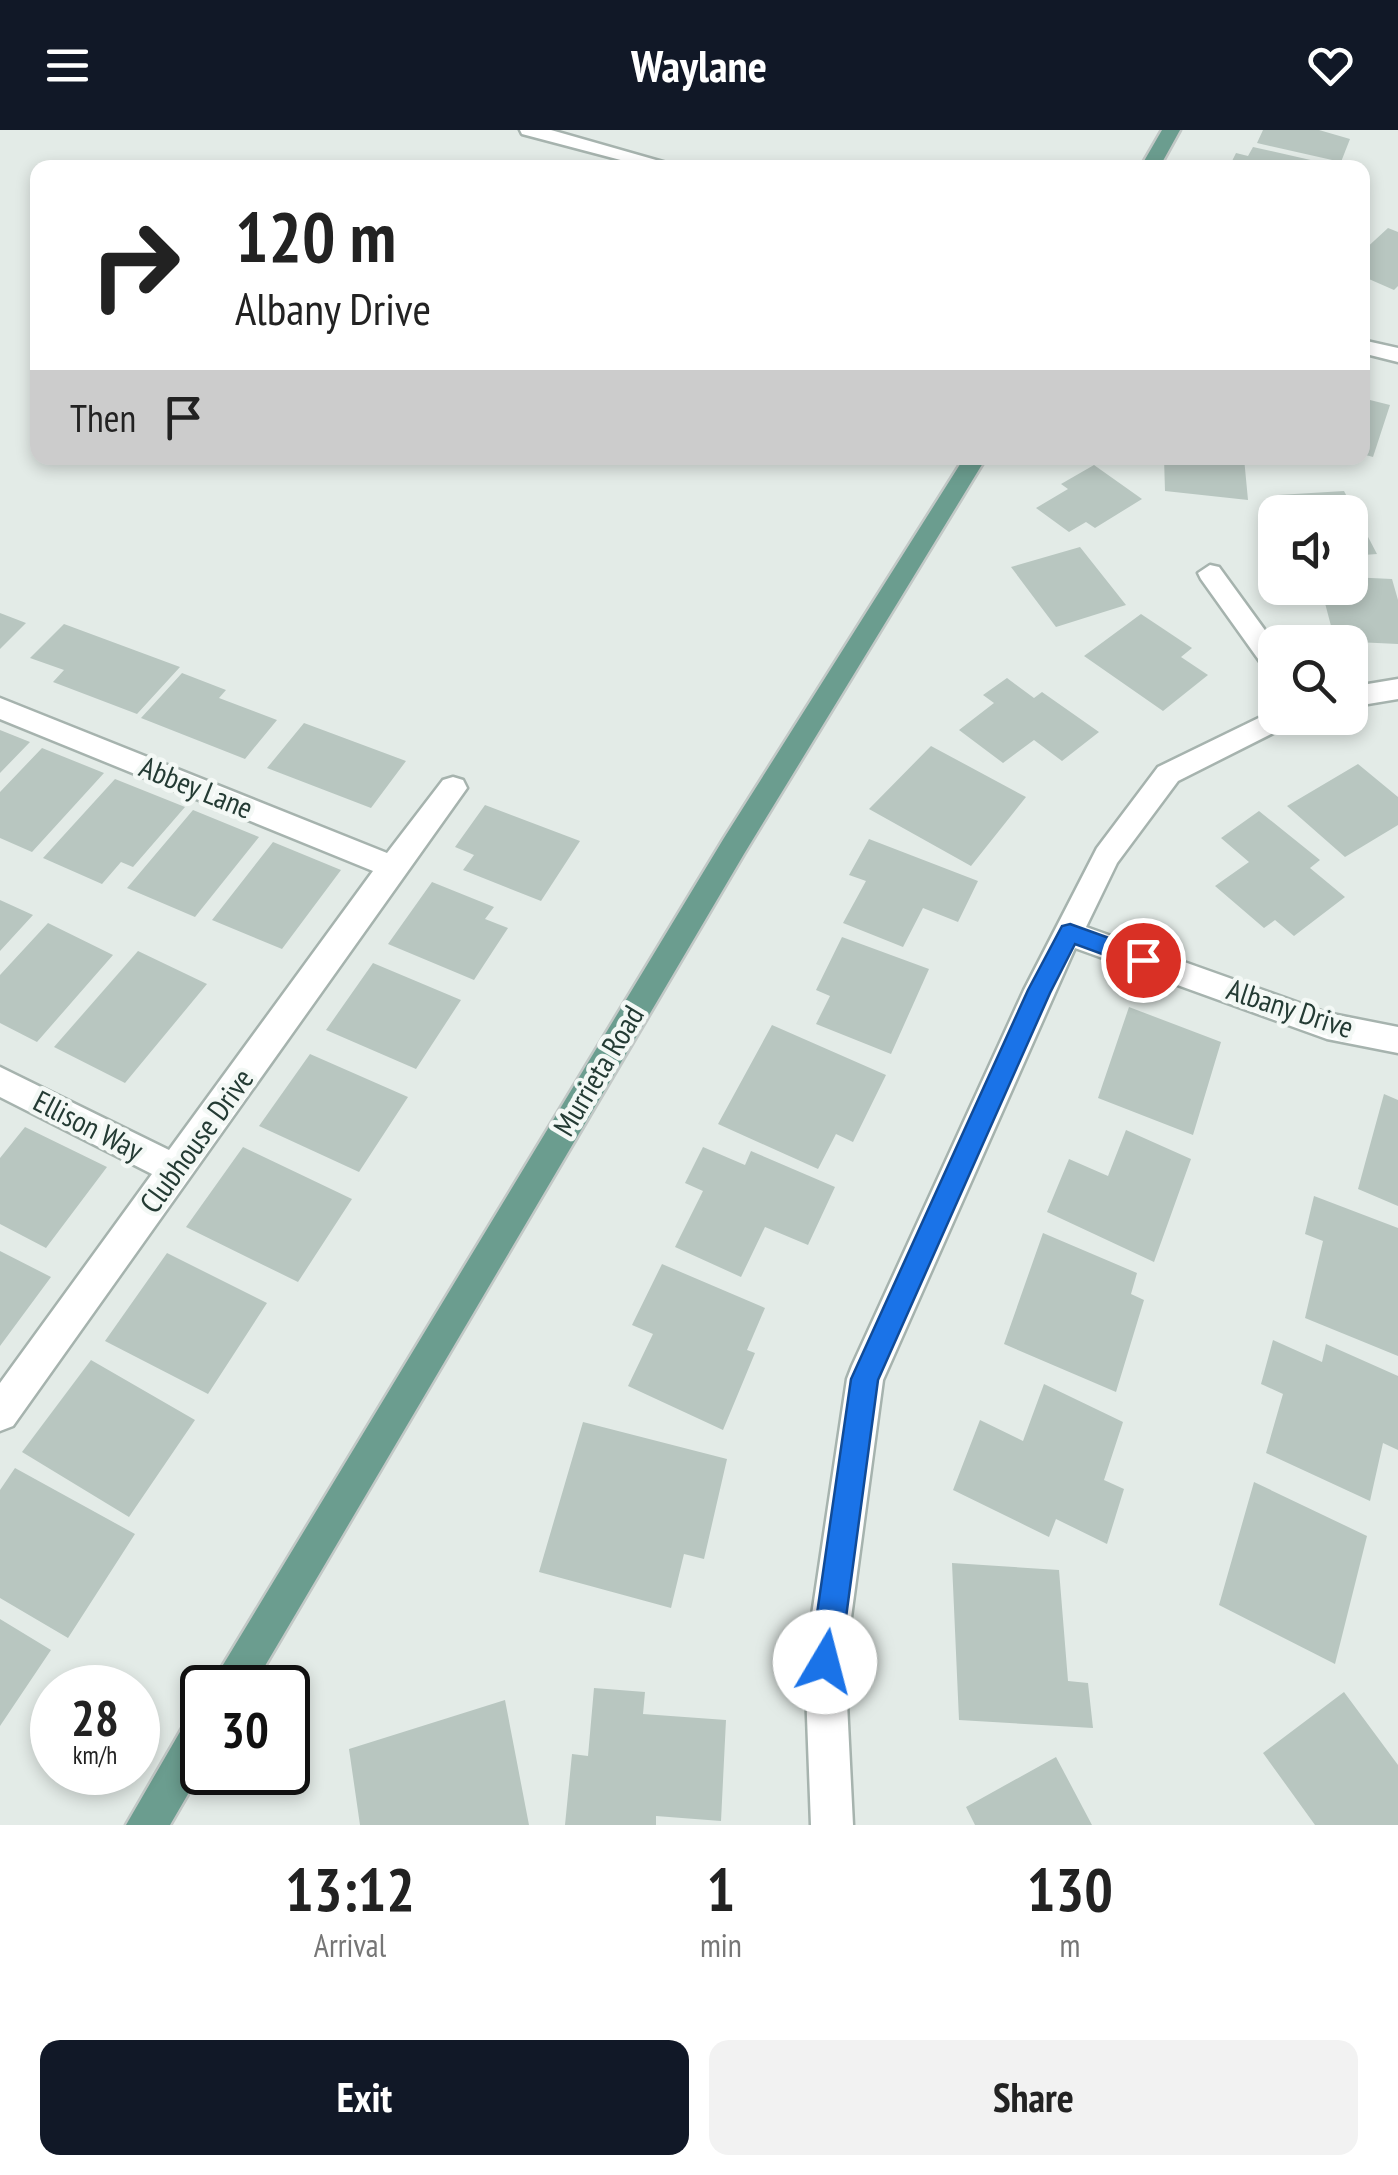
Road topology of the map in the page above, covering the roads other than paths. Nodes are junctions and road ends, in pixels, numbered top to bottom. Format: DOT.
graph roads {
  1 [pos="528,130"];
  2 [pos="1171,130"];
  3 [pos="644,160"];
  4 [pos="1154,160"];
  5 [pos="1370,348"];
  6 [pos="1398,356"];
  7 [pos="971,465"];
  8 [pos="1210,573"];
  9 [pos="1258,639"];
  10 [pos="1398,689"];
  11 [pos="1368,694"];
  12 [pos="0,708"];
  13 [pos="1258,729"];
  14 [pos="454,788"];
  15 [pos="392,867"];
  16 [pos="1070,933"];
  17 [pos="1398,1040"];
  18 [pos="0,1081"];
  19 [pos="176,1170"];
  20 [pos="0,1414"];
  21 [pos="243,1665"];
  22 [pos="180,1769"];
  23 [pos="147,1825"];
  24 [pos="832,1825"];
  1 -- 3 [label="street"];
  2 -- 4 [label="main road"];
  5 -- 6 [label="street"];
  7 -- 21 [label="main road, Murrieta Road"];
  8 -- 9 [label="street"];
  10 -- 11 [label="street"];
  12 -- 15 [label="street, Abbey Lane"];
  13 -- 16 [label="street"];
  14 -- 15 [label="street, Clubhouse Drive"];
  15 -- 19 [label="street, Clubhouse Drive"];
  16 -- 17 [label="street, Albany Drive"];
  16 -- 24 [label="street"];
  18 -- 19 [label="street, Ellison Way"];
  19 -- 20 [label="street, Clubhouse Drive"];
  22 -- 23 [label="main road"];
}
